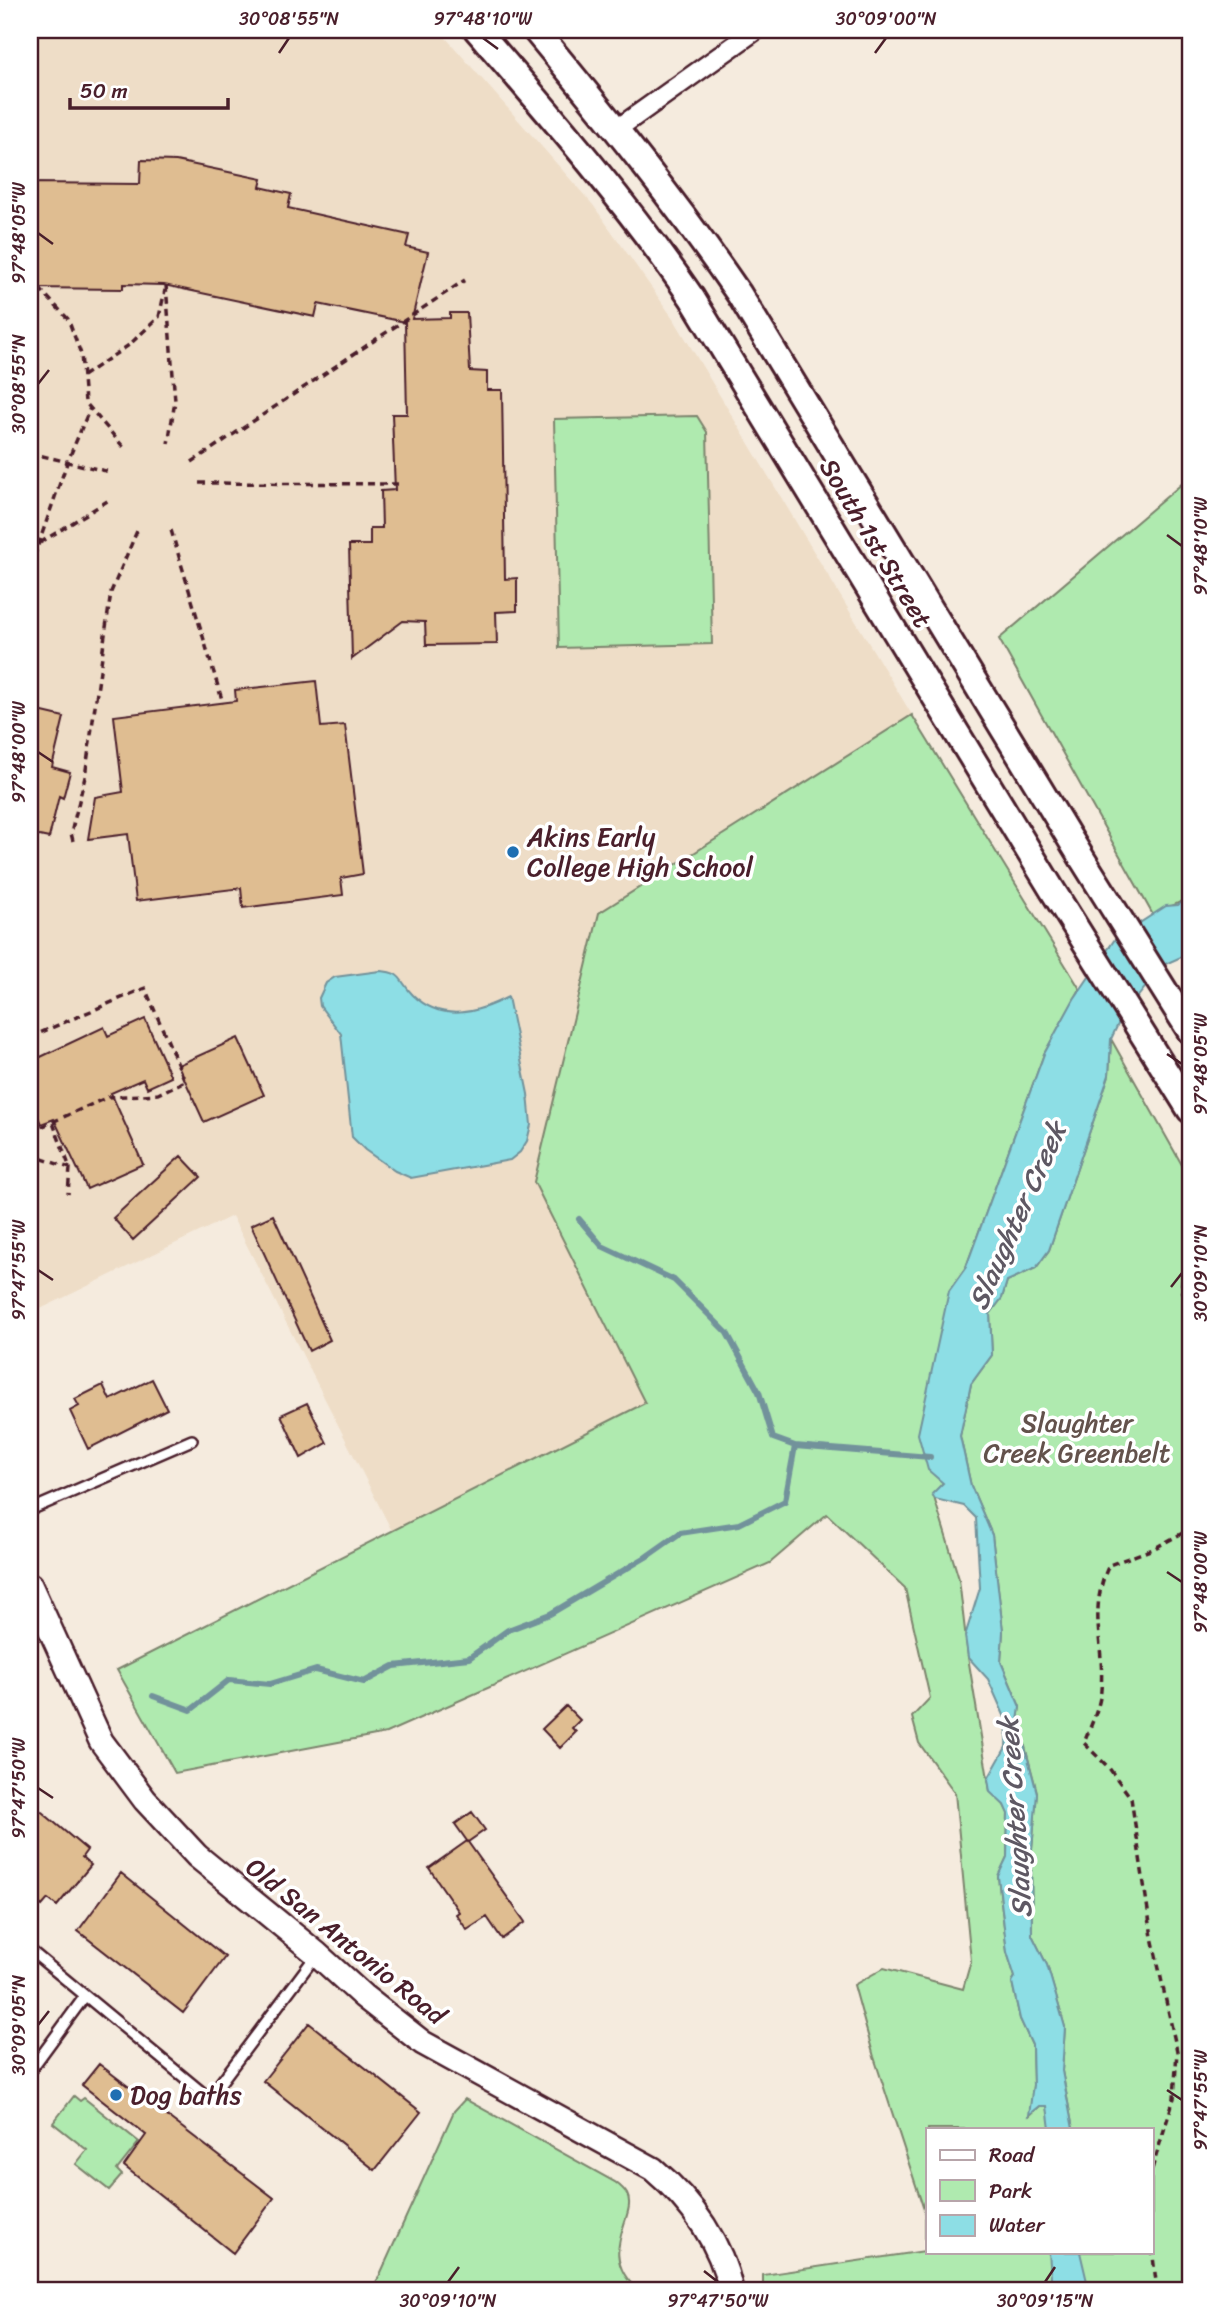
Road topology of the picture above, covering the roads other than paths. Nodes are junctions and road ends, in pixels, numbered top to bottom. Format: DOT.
graph roads {
  1 [pos="477,30"];
  2 [pos="535,30"];
  3 [pos="756,30"];
  4 [pos="617,129"];
  5 [pos="1190,1031"];
  6 [pos="1190,1110"];
  7 [pos="192,1440"];
  8 [pos="30,1510"];
  9 [pos="30,1585"];
  10 [pos="30,1950"];
  11 [pos="317,1954"];
  12 [pos="85,1996"];
  13 [pos="30,2071"];
  14 [pos="731,2290"];
  1 -- 6 [label="main road, South 1st Street"];
  2 -- 4 [label="main road, South 1st Street"];
  3 -- 4 [label="street"];
  4 -- 5 [label="main road, South 1st Street"];
  7 -- 8 [label="lane"];
  9 -- 11 [label="street, Old San Antonio Road"];
  10 -- 12 [label="lane"];
  11 -- 12 [label="lane"];
  11 -- 14 [label="street, Old San Antonio Road"];
  12 -- 13 [label="lane"];
}
